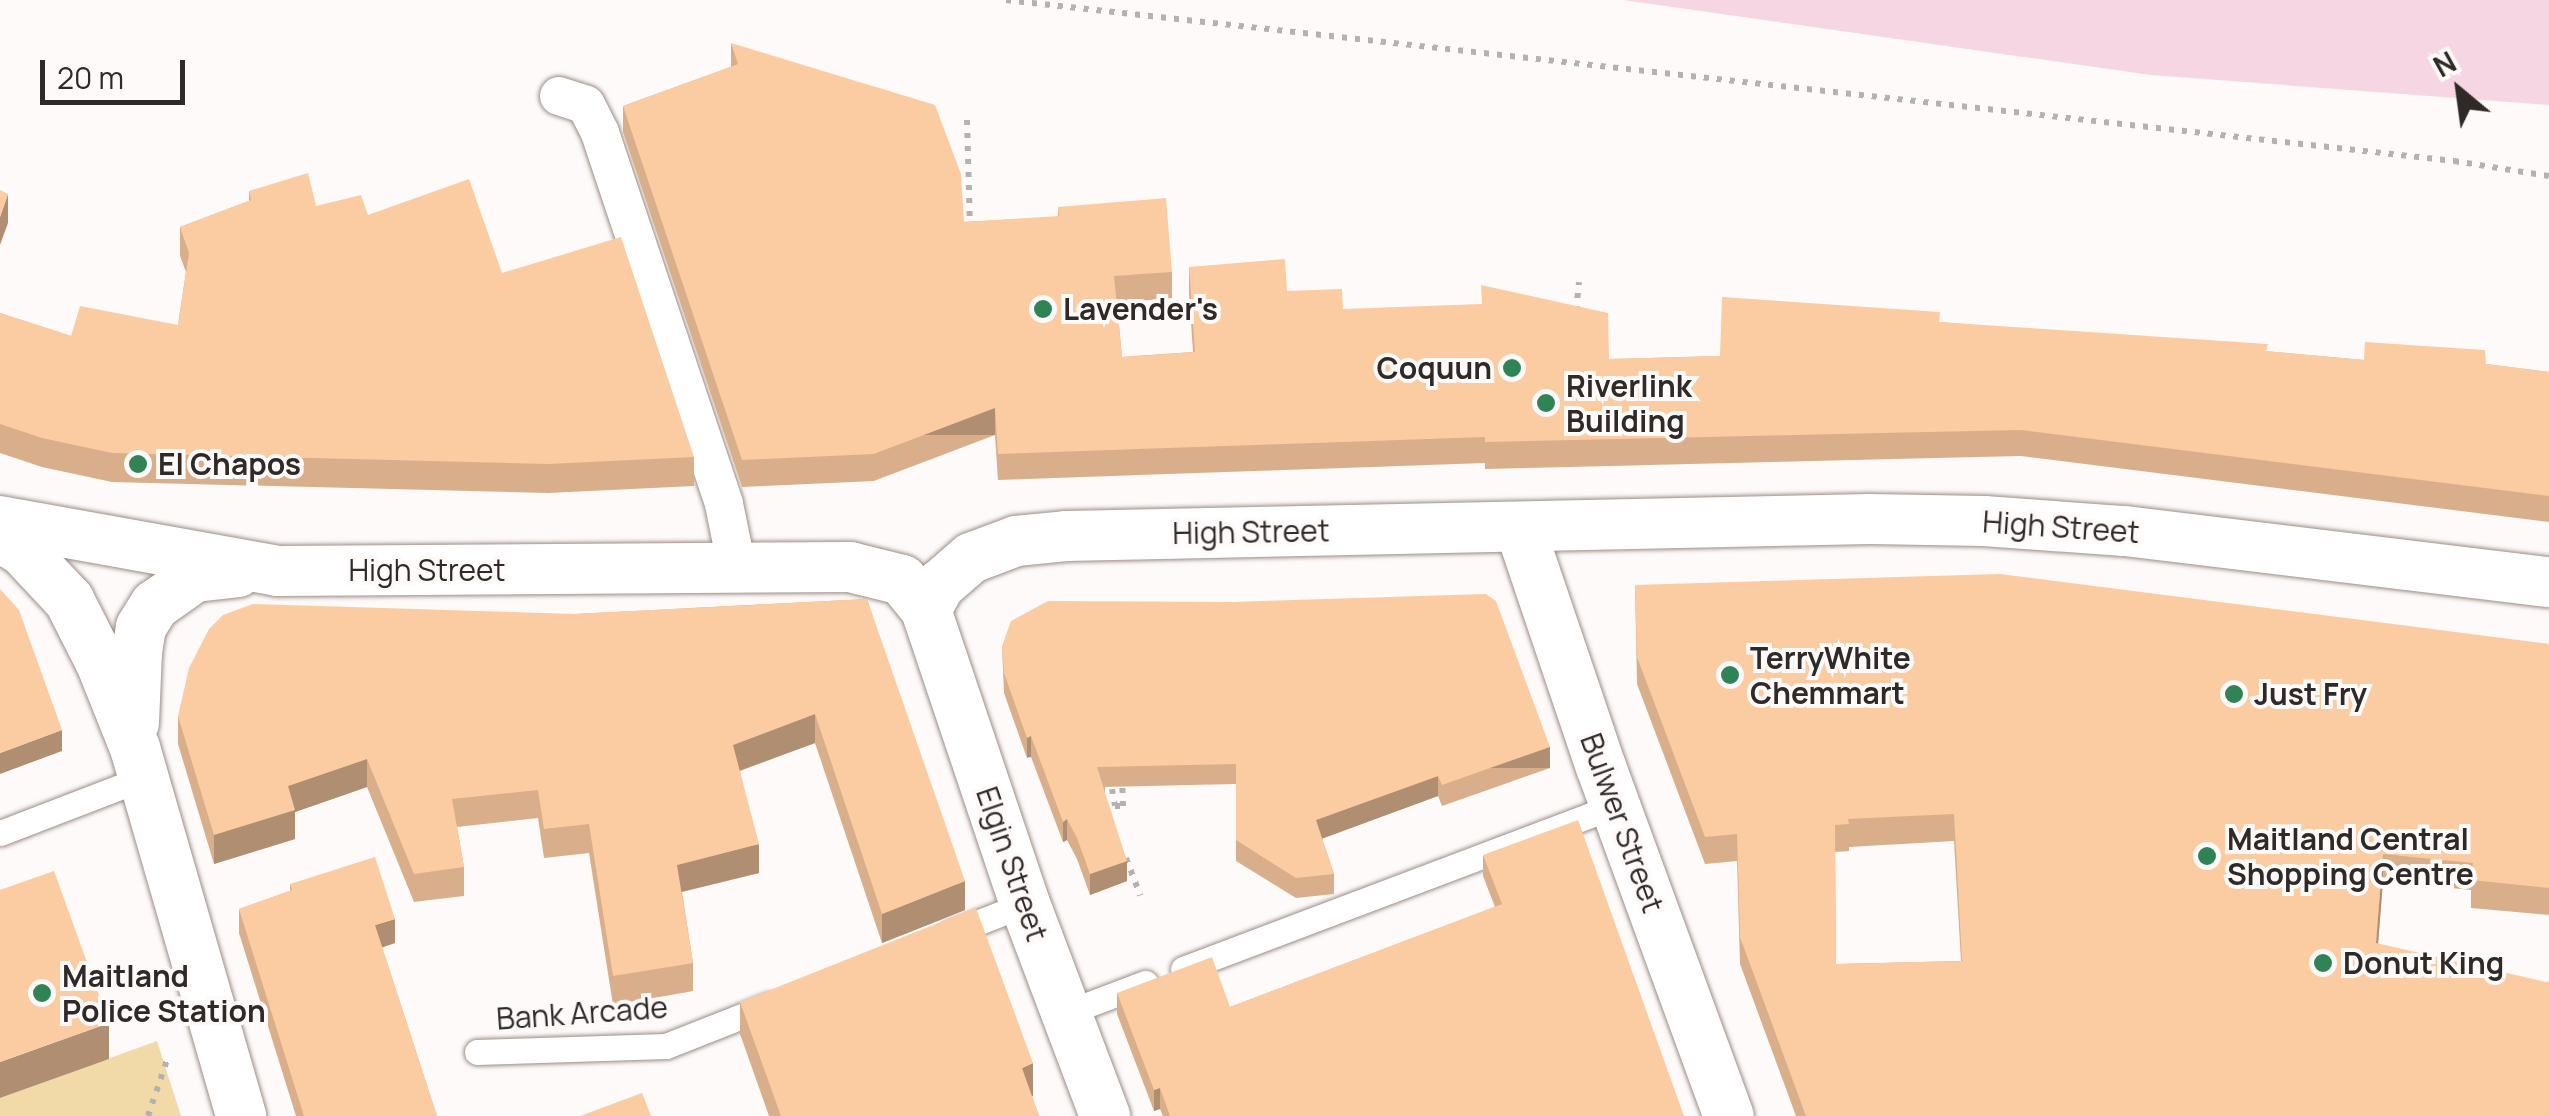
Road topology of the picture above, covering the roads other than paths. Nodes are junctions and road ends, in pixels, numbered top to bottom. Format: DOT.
graph roads {
  1 [pos="559,96"];
  2 [pos="0,520"];
  3 [pos="1520,528"];
  4 [pos="0,538"];
  5 [pos="737,568"];
  6 [pos="278,571"];
  7 [pos="2549,582"];
  8 [pos="926,610"];
  9 [pos="139,763"];
  10 [pos="1614,806"];
  11 [pos="0,832"];
  12 [pos="1025,904"];
  13 [pos="925,944"];
  14 [pos="796,994"];
  15 [pos="1066,1013"];
  16 [pos="478,1052"];
  17 [pos="240,1116"];
  18 [pos="1104,1116"];
  19 [pos="1729,1116"];
  1 -- 5 [label="street"];
  2 -- 6 [label="street, High Street"];
  3 -- 7 [label="street, High Street"];
  3 -- 8 [label="street, High Street"];
  3 -- 10 [label="street, Bulwer Street"];
  4 -- 9 [label="street"];
  5 -- 6 [label="street, High Street"];
  5 -- 8 [label="street, High Street"];
  6 -- 9 [label="street"];
  8 -- 12 [label="street, Elgin Street"];
  9 -- 11 [label="lane"];
  9 -- 17 [label="street"];
  10 -- 15 [label="lane"];
  10 -- 19 [label="street, Bulwer Street"];
  12 -- 13 [label="lane"];
  12 -- 15 [label="street, Elgin Street"];
  14 -- 16 [label="lane, Bank Arcade"];
  15 -- 18 [label="street, Elgin Street"];
}
